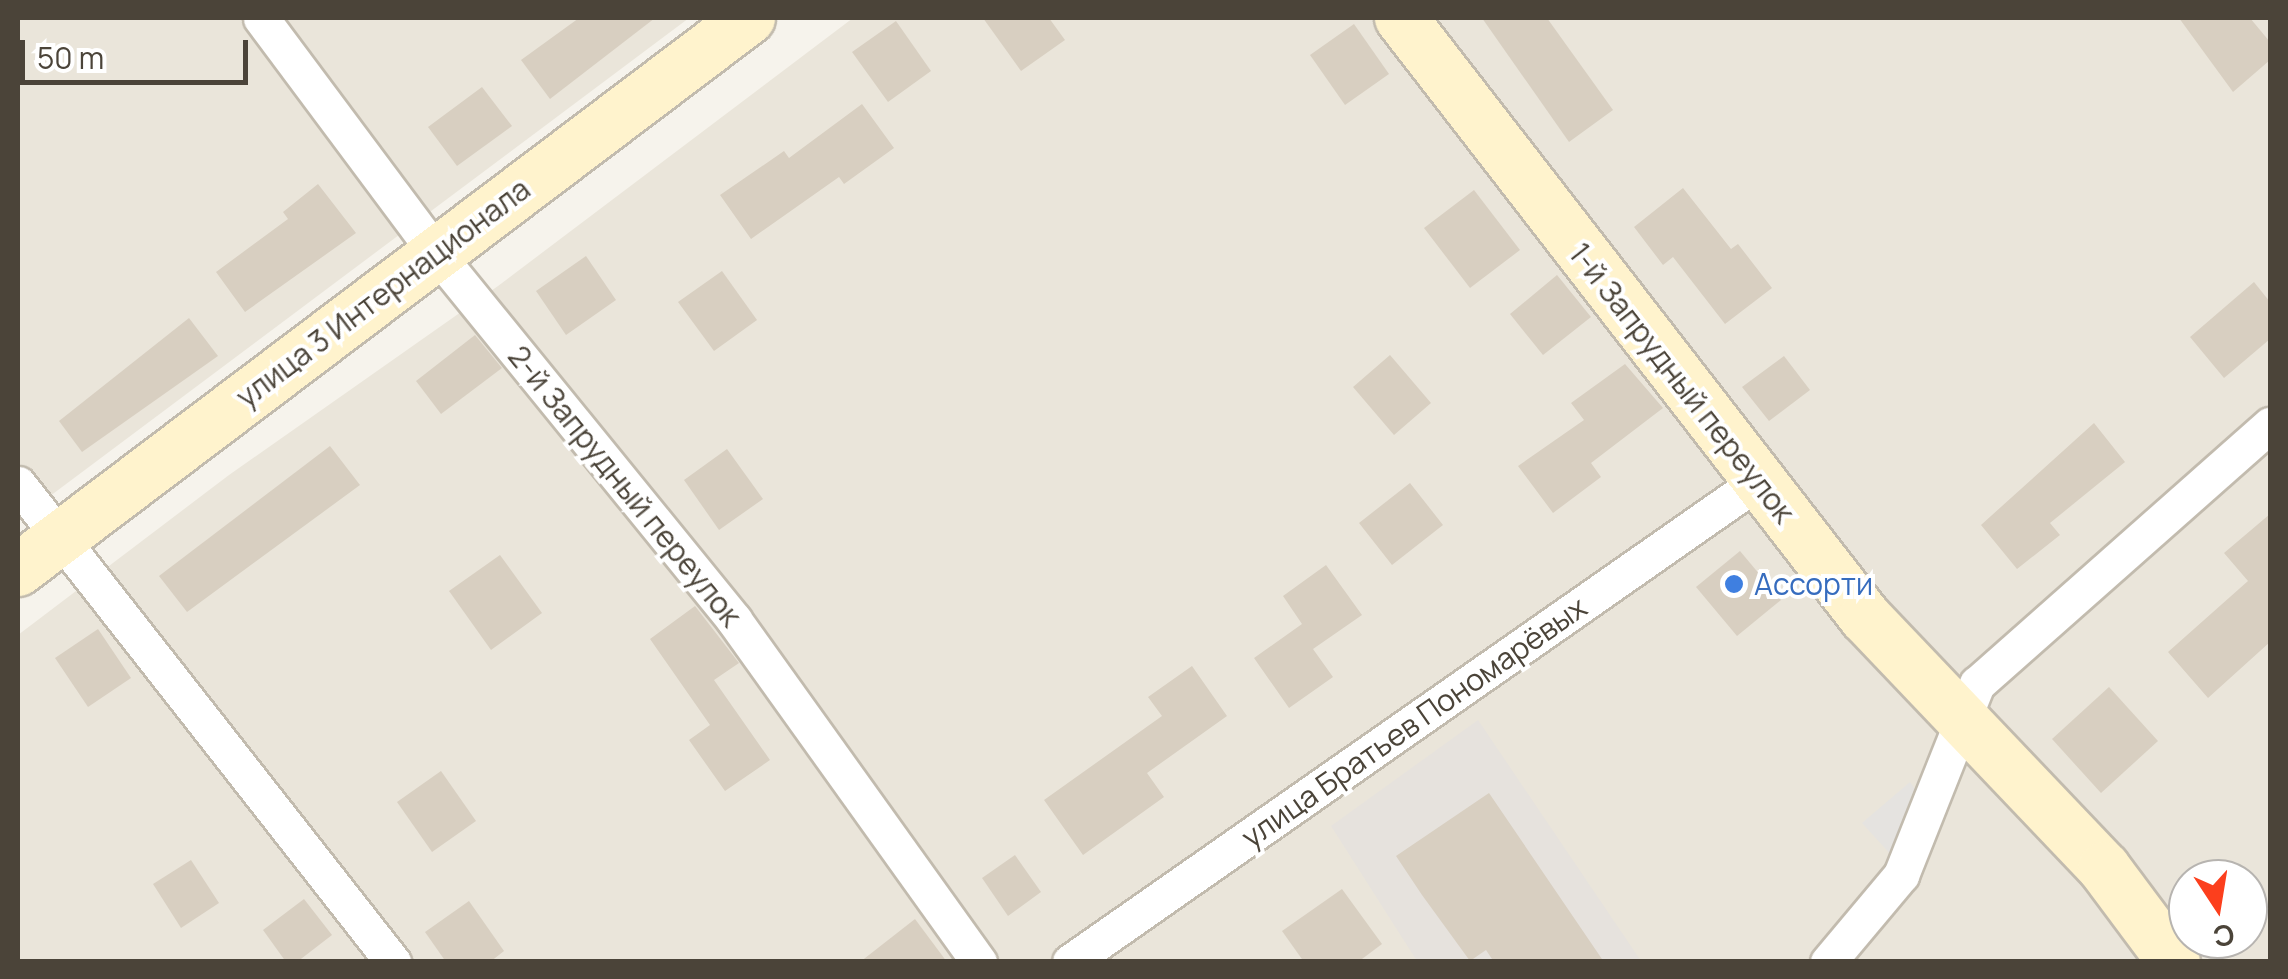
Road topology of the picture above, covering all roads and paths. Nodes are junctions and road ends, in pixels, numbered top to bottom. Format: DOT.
graph roads {
  1 [pos="261,18"];
  2 [pos="749,18"];
  3 [pos="1401,18"];
  4 [pos="436,254"];
  5 [pos="2270,425"];
  6 [pos="1758,482"];
  7 [pos="18,484"];
  8 [pos="60,538"];
  9 [pos="18,570"];
  10 [pos="1960,718"];
  11 [pos="393,962"];
  12 [pos="980,962"];
  13 [pos="1070,962"];
  14 [pos="1828,962"];
  15 [pos="2174,962"];
  1 -- 4 [label="street, 2-й Запрудный переулок"];
  2 -- 4 [label="street, улица 3 Интернационала"];
  3 -- 6 [label="street, 1-й Запрудный переулок"];
  4 -- 8 [label="street, улица 3 Интернационала"];
  4 -- 12 [label="street, 2-й Запрудный переулок"];
  5 -- 10 [label="street"];
  6 -- 10 [label="street, 1-й Запрудный переулок"];
  6 -- 13 [label="street, улица Братьев Пономарёвых"];
  7 -- 8 [label="street"];
  8 -- 9 [label="street, улица 3 Интернационала"];
  8 -- 11 [label="street"];
  10 -- 14 [label="street"];
  10 -- 15 [label="street, 1-й Запрудный переулок"];
}
